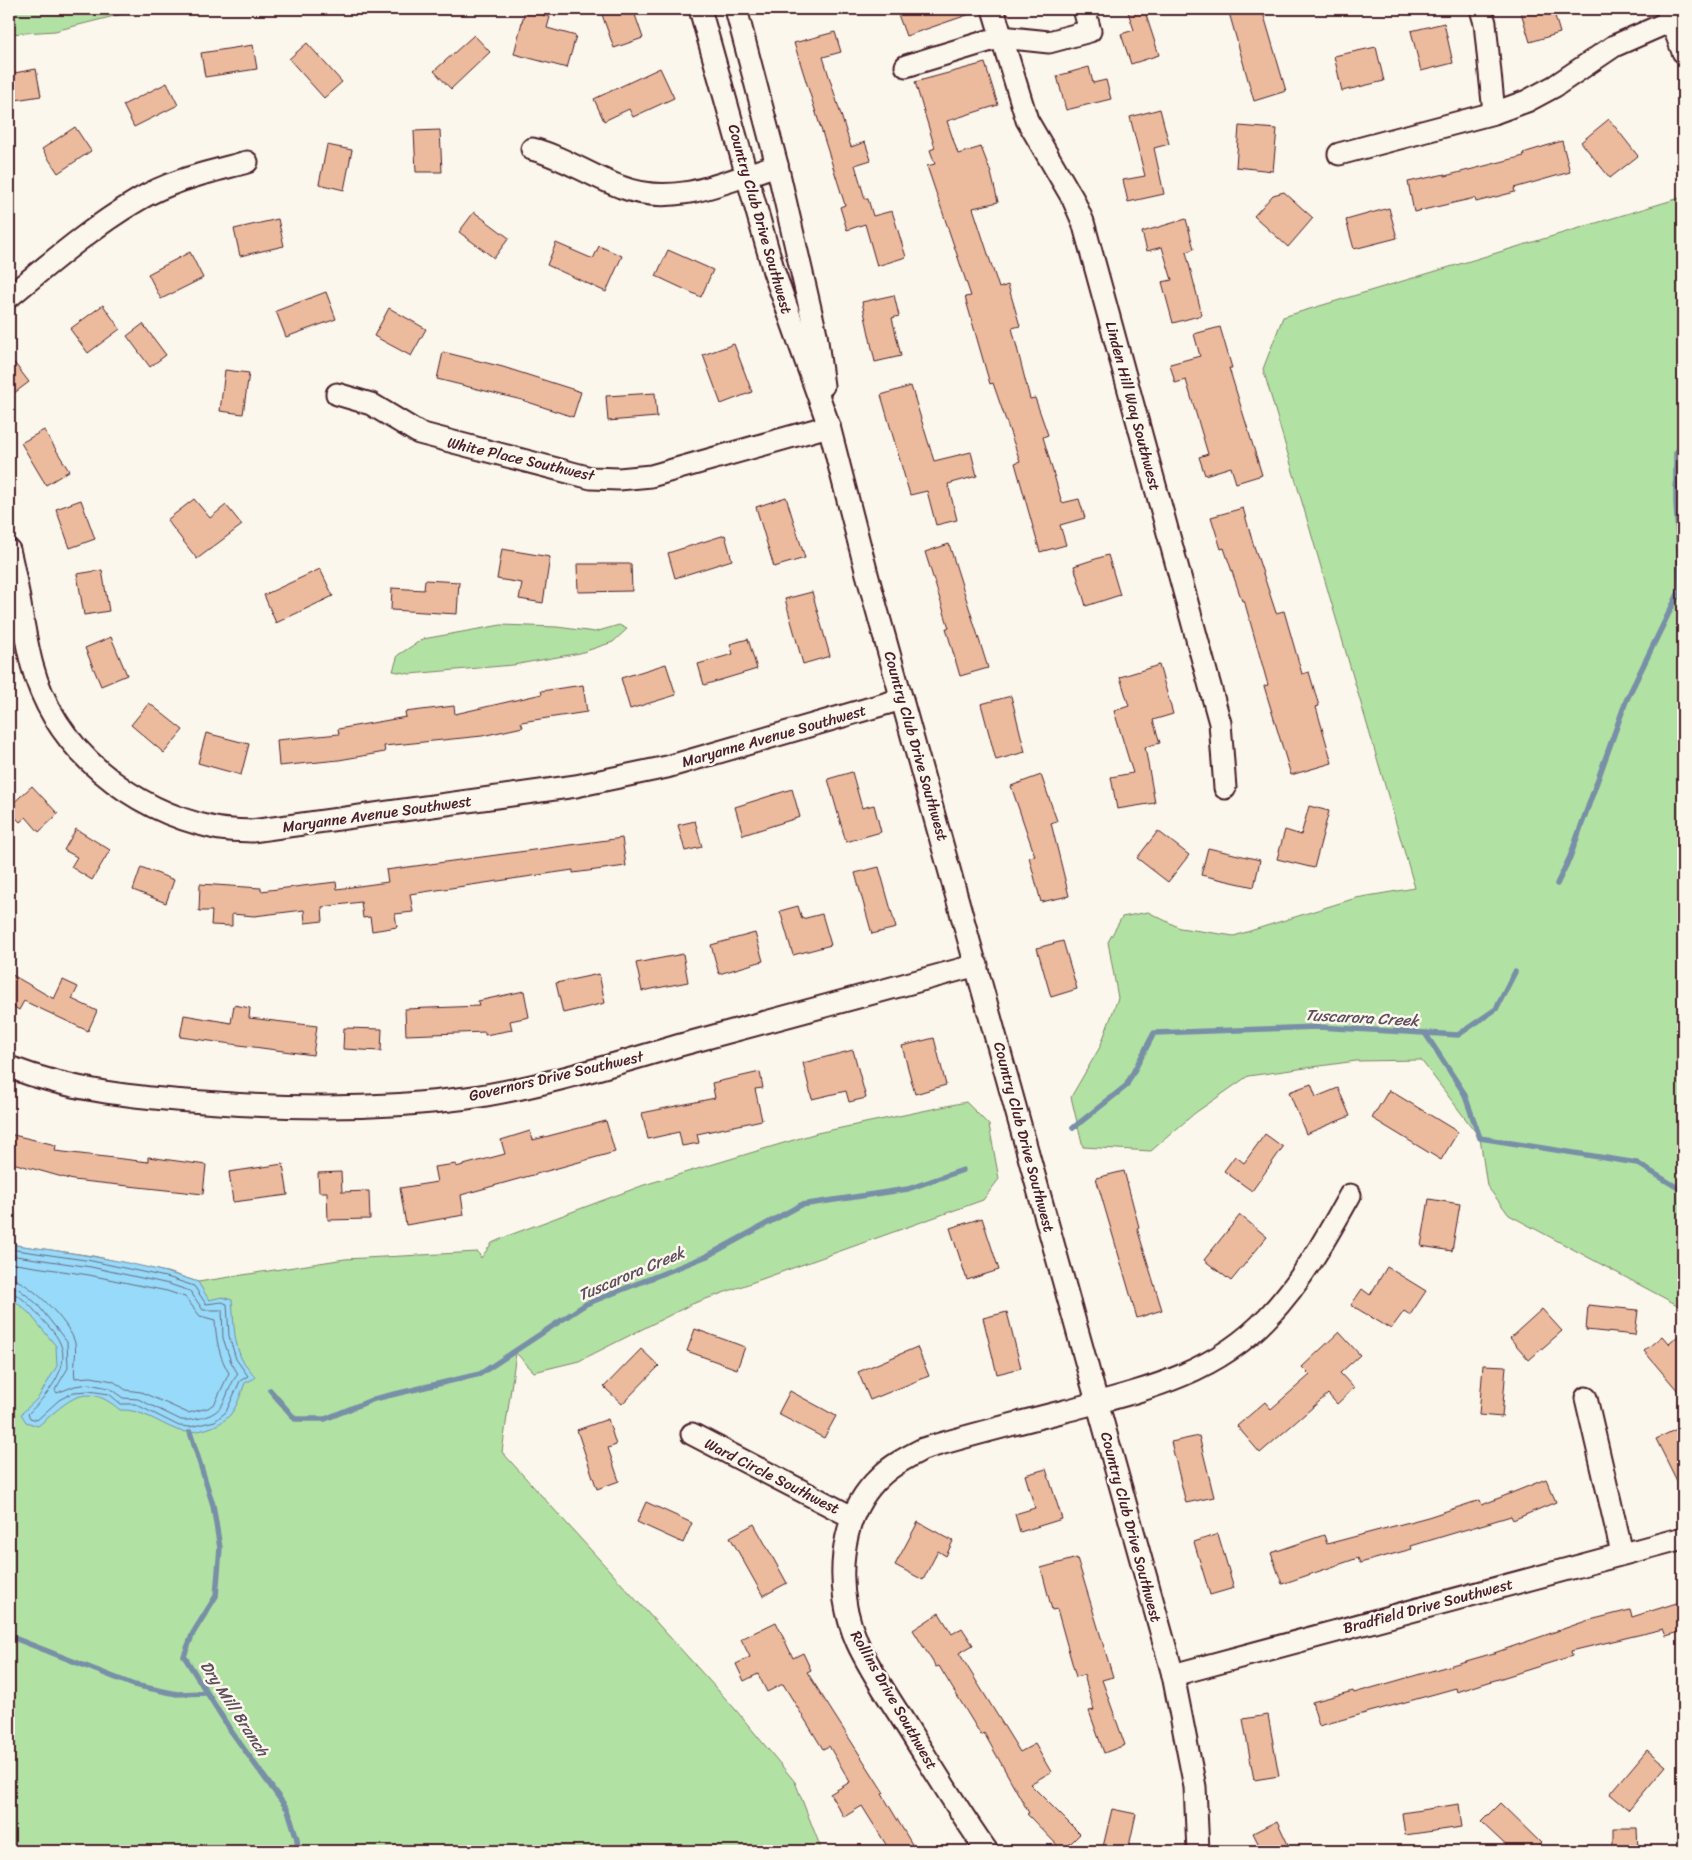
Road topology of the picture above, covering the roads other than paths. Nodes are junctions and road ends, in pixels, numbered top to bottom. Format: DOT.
graph roads {
  1 [pos="700,9"];
  2 [pos="736,9"];
  3 [pos="993,9"];
  4 [pos="1084,9"];
  5 [pos="1481,9"];
  6 [pos="1669,15"];
  7 [pos="1001,37"];
  8 [pos="1683,52"];
  9 [pos="906,66"];
  10 [pos="1494,113"];
  11 [pos="532,149"];
  12 [pos="1339,154"];
  13 [pos="247,162"];
  14 [pos="777,165"];
  15 [pos="746,175"];
  16 [pos="9,297"];
  17 [pos="336,394"];
  18 [pos="829,426"];
  19 [pos="9,550"];
  20 [pos="902,699"];
  21 [pos="1225,788"];
  22 [pos="977,965"];
  23 [pos="9,1067"];
  24 [pos="1350,1194"];
  25 [pos="1586,1398"];
  26 [pos="1098,1403"];
  27 [pos="692,1434"];
  28 [pos="852,1517"];
  29 [pos="1683,1538"];
  30 [pos="1622,1553"];
  31 [pos="1173,1675"];
  32 [pos="987,1851"];
  33 [pos="1198,1851"];
  1 -- 15 [label="street, Country Club Drive Southwest"];
  2 -- 14 [label="street, Country Club Drive Southwest"];
  3 -- 7 [label="street, Linden Hill Way Southwest"];
  4 -- 7 [label="street"];
  5 -- 10 [label="street"];
  6 -- 8 [label="street"];
  6 -- 10 [label="street"];
  7 -- 9 [label="street"];
  7 -- 21 [label="street, Linden Hill Way Southwest"];
  10 -- 12 [label="street"];
  11 -- 15 [label="street"];
  13 -- 16 [label="street"];
  14 -- 15 [label="street"];
  14 -- 18 [label="street, Country Club Drive Southwest"];
  15 -- 18 [label="street, Country Club Drive Southwest"];
  17 -- 18 [label="street, White Place Southwest"];
  18 -- 20 [label="street, Country Club Drive Southwest"];
  19 -- 20 [label="street, Maryanne Avenue Southwest"];
  20 -- 22 [label="street, Country Club Drive Southwest"];
  22 -- 23 [label="street, Governors Drive Southwest"];
  22 -- 26 [label="street, Country Club Drive Southwest"];
  24 -- 26 [label="street, Rollins Drive Southwest"];
  25 -- 30 [label="street"];
  26 -- 28 [label="street, Rollins Drive Southwest"];
  26 -- 31 [label="street, Country Club Drive Southwest"];
  27 -- 28 [label="street, Ward Circle Southwest"];
  28 -- 32 [label="street, Rollins Drive Southwest"];
  29 -- 30 [label="street, Bradfield Drive Southwest"];
  30 -- 31 [label="street, Bradfield Drive Southwest"];
  31 -- 33 [label="street, Country Club Drive Southwest"];
}
